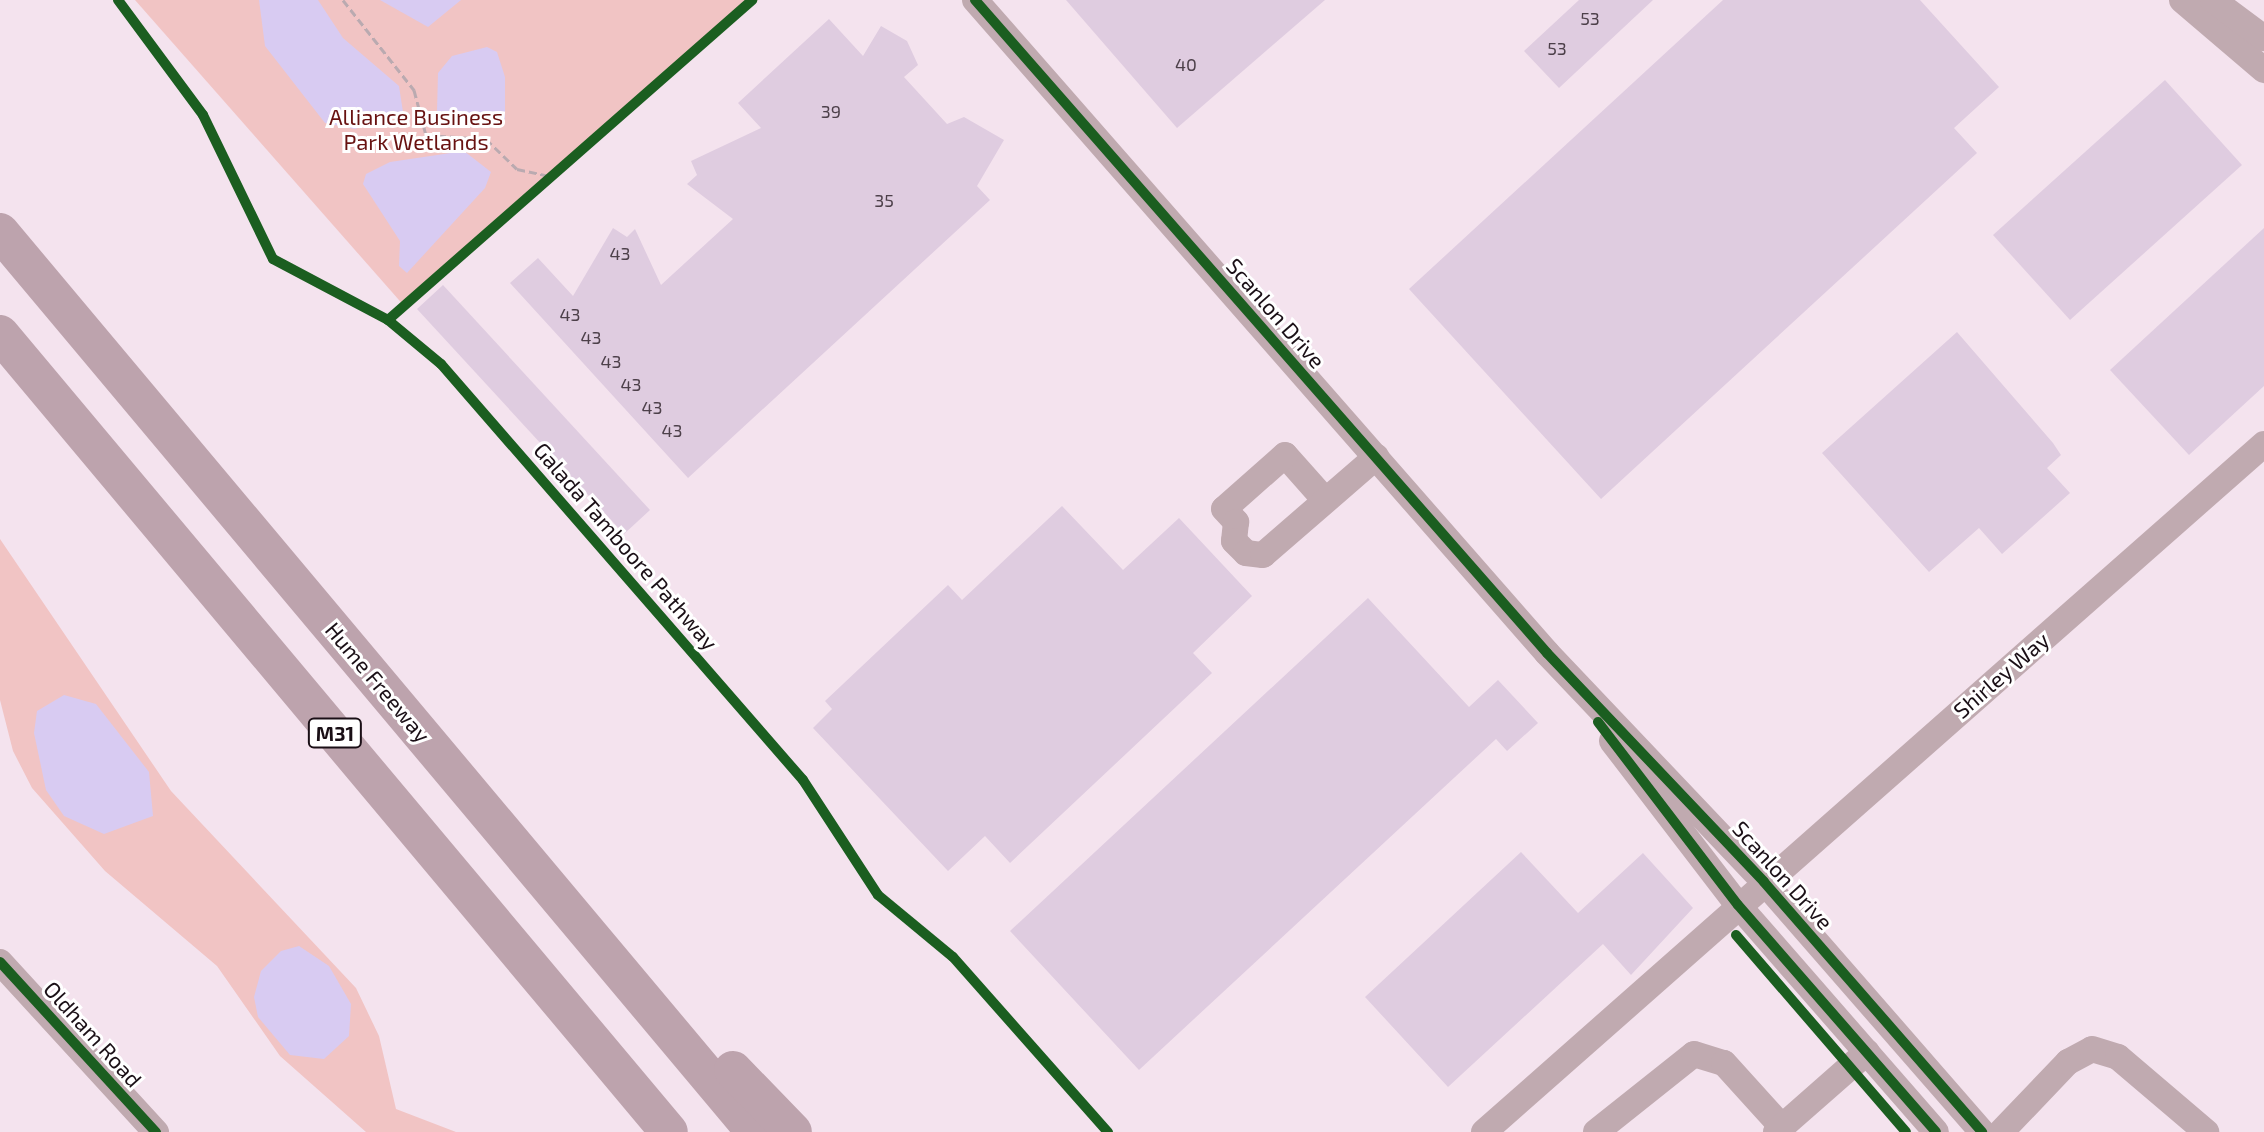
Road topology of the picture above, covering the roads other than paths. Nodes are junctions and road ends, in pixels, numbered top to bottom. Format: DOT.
graph roads {
  1 [pos="975,0"];
  2 [pos="2182,0"];
  3 [pos="2213,0"];
  4 [pos="2264,38"];
  5 [pos="2264,70"];
  6 [pos="0,232"];
  7 [pos="0,334"];
  8 [pos="2264,444"];
  9 [pos="1376,457"];
  10 [pos="1325,500"];
  11 [pos="1547,653"];
  12 [pos="529,862"];
  13 [pos="1764,882"];
  14 [pos="1738,905"];
  15 [pos="0,962"];
  16 [pos="1867,1052"];
  17 [pos="1955,1101"];
  18 [pos="1928,1129"];
  19 [pos="1779,1130"];
  20 [pos="156,1132"];
  21 [pos="669,1132"];
  22 [pos="755,1132"];
  23 [pos="793,1132"];
  24 [pos="1484,1132"];
  25 [pos="1596,1132"];
  26 [pos="1982,1132"];
  27 [pos="2001,1132"];
  28 [pos="2206,1132"];
  1 -- 9 [label="street, Scanlon Drive"];
  2 -- 5 [label="street"];
  3 -- 4 [label="street"];
  6 -- 12 [label="highway, Hume Freeway"];
  7 -- 21 [label="highway, M31"];
  8 -- 13 [label="street, Shirley Way"];
  9 -- 10 [label="street"];
  9 -- 11 [label="street, Scanlon Drive"];
  11 -- 13 [label="street, Scanlon Drive"];
  11 -- 14 [label="street, Scanlon Drive"];
  12 -- 22 [label="highway, Hume Freeway"];
  12 -- 23 [label="highway"];
  13 -- 14 [label="street, Shirley Way"];
  13 -- 17 [label="street, Scanlon Drive"];
  14 -- 16 [label="street, Scanlon Drive"];
  14 -- 24 [label="street, Shirley Way"];
  15 -- 20 [label="street, Oldham Road"];
  16 -- 18 [label="street, Scanlon Drive"];
  16 -- 19 [label="street"];
  17 -- 18 [label="street"];
  17 -- 26 [label="street, Scanlon Drive"];
  19 -- 25 [label="street"];
  27 -- 28 [label="street"];
}
